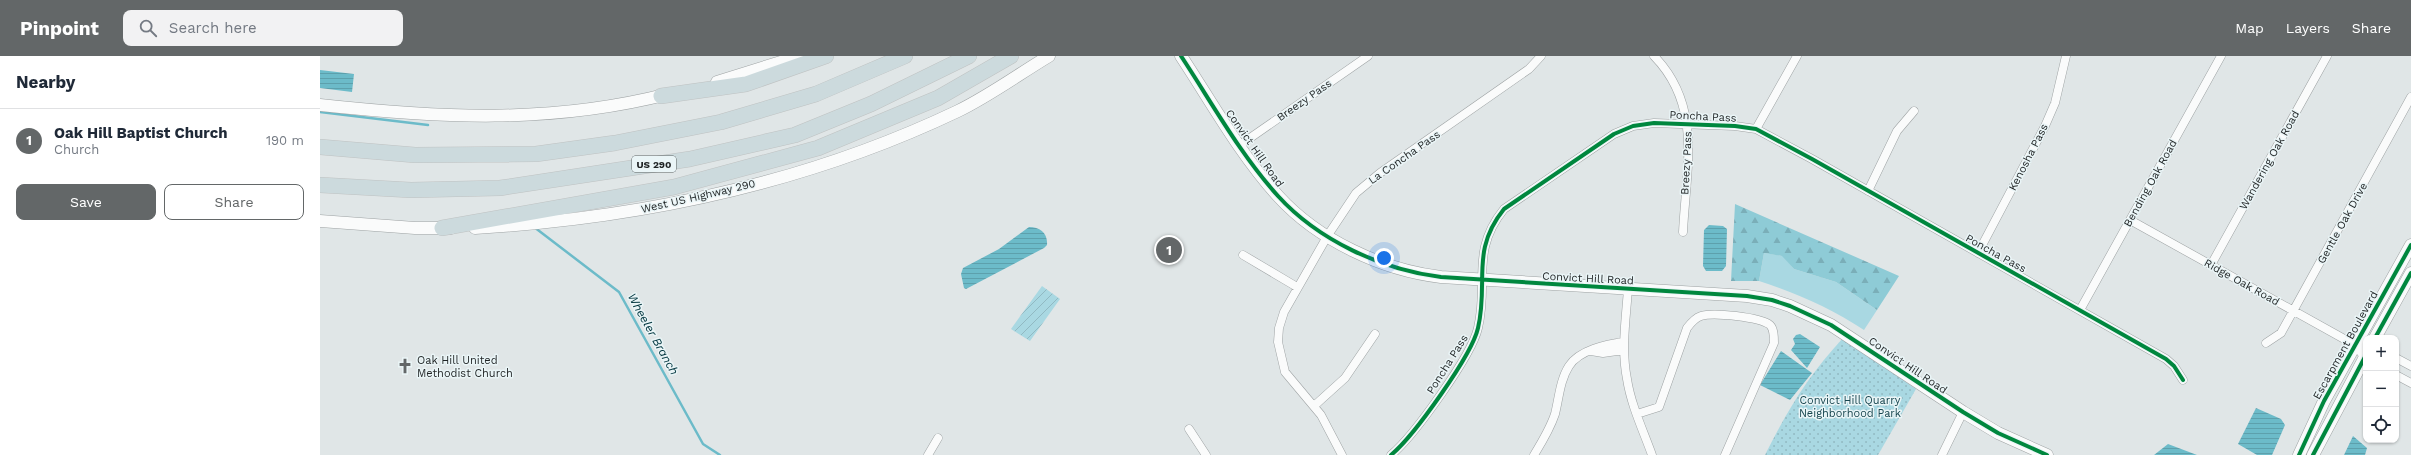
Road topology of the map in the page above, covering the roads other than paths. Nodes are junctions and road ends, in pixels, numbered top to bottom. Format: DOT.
graph roads {
  1 [pos="800,56"];
  2 [pos="826,56"];
  3 [pos="905,56"];
  4 [pos="969,56"];
  5 [pos="1011,56"];
  6 [pos="1049,56"];
  7 [pos="1181,56"];
  8 [pos="1368,56"];
  9 [pos="1541,56"];
  10 [pos="1654,56"];
  11 [pos="1797,56"];
  12 [pos="2066,56"];
  13 [pos="2221,56"];
  14 [pos="2327,56"];
  15 [pos="661,96"];
  16 [pos="2411,97"];
  17 [pos="320,105"];
  18 [pos="1914,111"];
  19 [pos="1688,123"];
  20 [pos="1756,129"];
  21 [pos="1240,145"];
  22 [pos="320,147"];
  23 [pos="320,185"];
  24 [pos="1868,191"];
  25 [pos="2130,220"];
  26 [pos="320,221"];
  27 [pos="442,228"];
  28 [pos="1683,232"];
  29 [pos="1328,236"];
  30 [pos="2411,245"];
  31 [pos="1978,253"];
  32 [pos="1243,256"];
  33 [pos="2211,265"];
  34 [pos="2411,273"];
  35 [pos="1481,280"];
  36 [pos="1297,287"];
  37 [pos="1628,289"];
  38 [pos="2080,310"];
  39 [pos="2293,310"];
  40 [pos="1375,334"];
  41 [pos="2377,335"];
  42 [pos="2266,343"];
  43 [pos="2360,345"];
  44 [pos="1624,346"];
  45 [pos="2399,360"];
  46 [pos="2363,361"];
  47 [pos="2411,366"];
  48 [pos="2399,377"];
  49 [pos="2183,380"];
  50 [pos="2411,383"];
  51 [pos="1314,406"];
  52 [pos="1963,412"];
  53 [pos="1637,414"];
  54 [pos="1189,428"];
  55 [pos="938,438"];
  56 [pos="928,455"];
  57 [pos="1206,455"];
  58 [pos="1342,455"];
  59 [pos="1392,455"];
  60 [pos="1534,455"];
  61 [pos="1652,455"];
  62 [pos="1725,455"];
  63 [pos="1942,455"];
  64 [pos="2047,455"];
  65 [pos="2299,455"];
  66 [pos="2314,455"];
  1 -- 15 [label="main road"];
  2 -- 15 [label="highway"];
  3 -- 22 [label="highway, US 290"];
  4 -- 23 [label="highway, US 290"];
  5 -- 27 [label="highway"];
  6 -- 27 [label="main road, West US Highway 290"];
  7 -- 21 [label="main road, Convict Hill Road"];
  8 -- 21 [label="street, Breezy Pass"];
  9 -- 29 [label="street, La Concha Pass"];
  10 -- 19 [label="street, Breezy Pass"];
  11 -- 20 [label="street"];
  12 -- 31 [label="street, Kenosha Pass"];
  13 -- 25 [label="street, Bending Oak Road"];
  14 -- 33 [label="street, Wandering Oak Road"];
  15 -- 17 [label="main road"];
  16 -- 39 [label="street, Gentle Oak Drive"];
  18 -- 24 [label="street"];
  19 -- 20 [label="street, Poncha Pass"];
  19 -- 28 [label="street, Breezy Pass"];
  19 -- 35 [label="street, Poncha Pass"];
  20 -- 24 [label="street, Poncha Pass"];
  21 -- 29 [label="main road, Convict Hill Road"];
  24 -- 31 [label="street, Poncha Pass"];
  25 -- 33 [label="street, Ridge Oak Road"];
  25 -- 38 [label="street, Bending Oak Road"];
  26 -- 27 [label="main road, West US Highway 290"];
  29 -- 35 [label="main road, Convict Hill Road"];
  29 -- 36 [label="street, La Concha Pass"];
  30 -- 43 [label="main road, Escarpment Boulevard"];
  31 -- 38 [label="street, Poncha Pass"];
  32 -- 36 [label="street"];
  33 -- 39 [label="street, Ridge Oak Road"];
  34 -- 41 [label="main road, Escarpment Boulevard"];
  35 -- 37 [label="main road, Convict Hill Road"];
  35 -- 59 [label="street, Poncha Pass"];
  36 -- 51 [label="street, La Concha Pass"];
  37 -- 44 [label="street"];
  37 -- 52 [label="main road, Convict Hill Road"];
  38 -- 49 [label="street, Poncha Pass"];
  39 -- 42 [label="street, Gentle Oak Drive"];
  39 -- 43 [label="street, Ridge Oak Road"];
  40 -- 51 [label="street"];
  43 -- 65 [label="main road, Escarpment Boulevard"];
  44 -- 53 [label="street"];
  44 -- 60 [label="street"];
  45 -- 47 [label="street"];
  46 -- 66 [label="main road, Escarpment Boulevard"];
  48 -- 50 [label="street"];
  51 -- 58 [label="street, La Concha Pass"];
  52 -- 63 [label="street"];
  52 -- 64 [label="main road, Convict Hill Road"];
  53 -- 61 [label="street"];
  53 -- 62 [label="street"];
  54 -- 57 [label="street"];
  55 -- 56 [label="street"];
}
